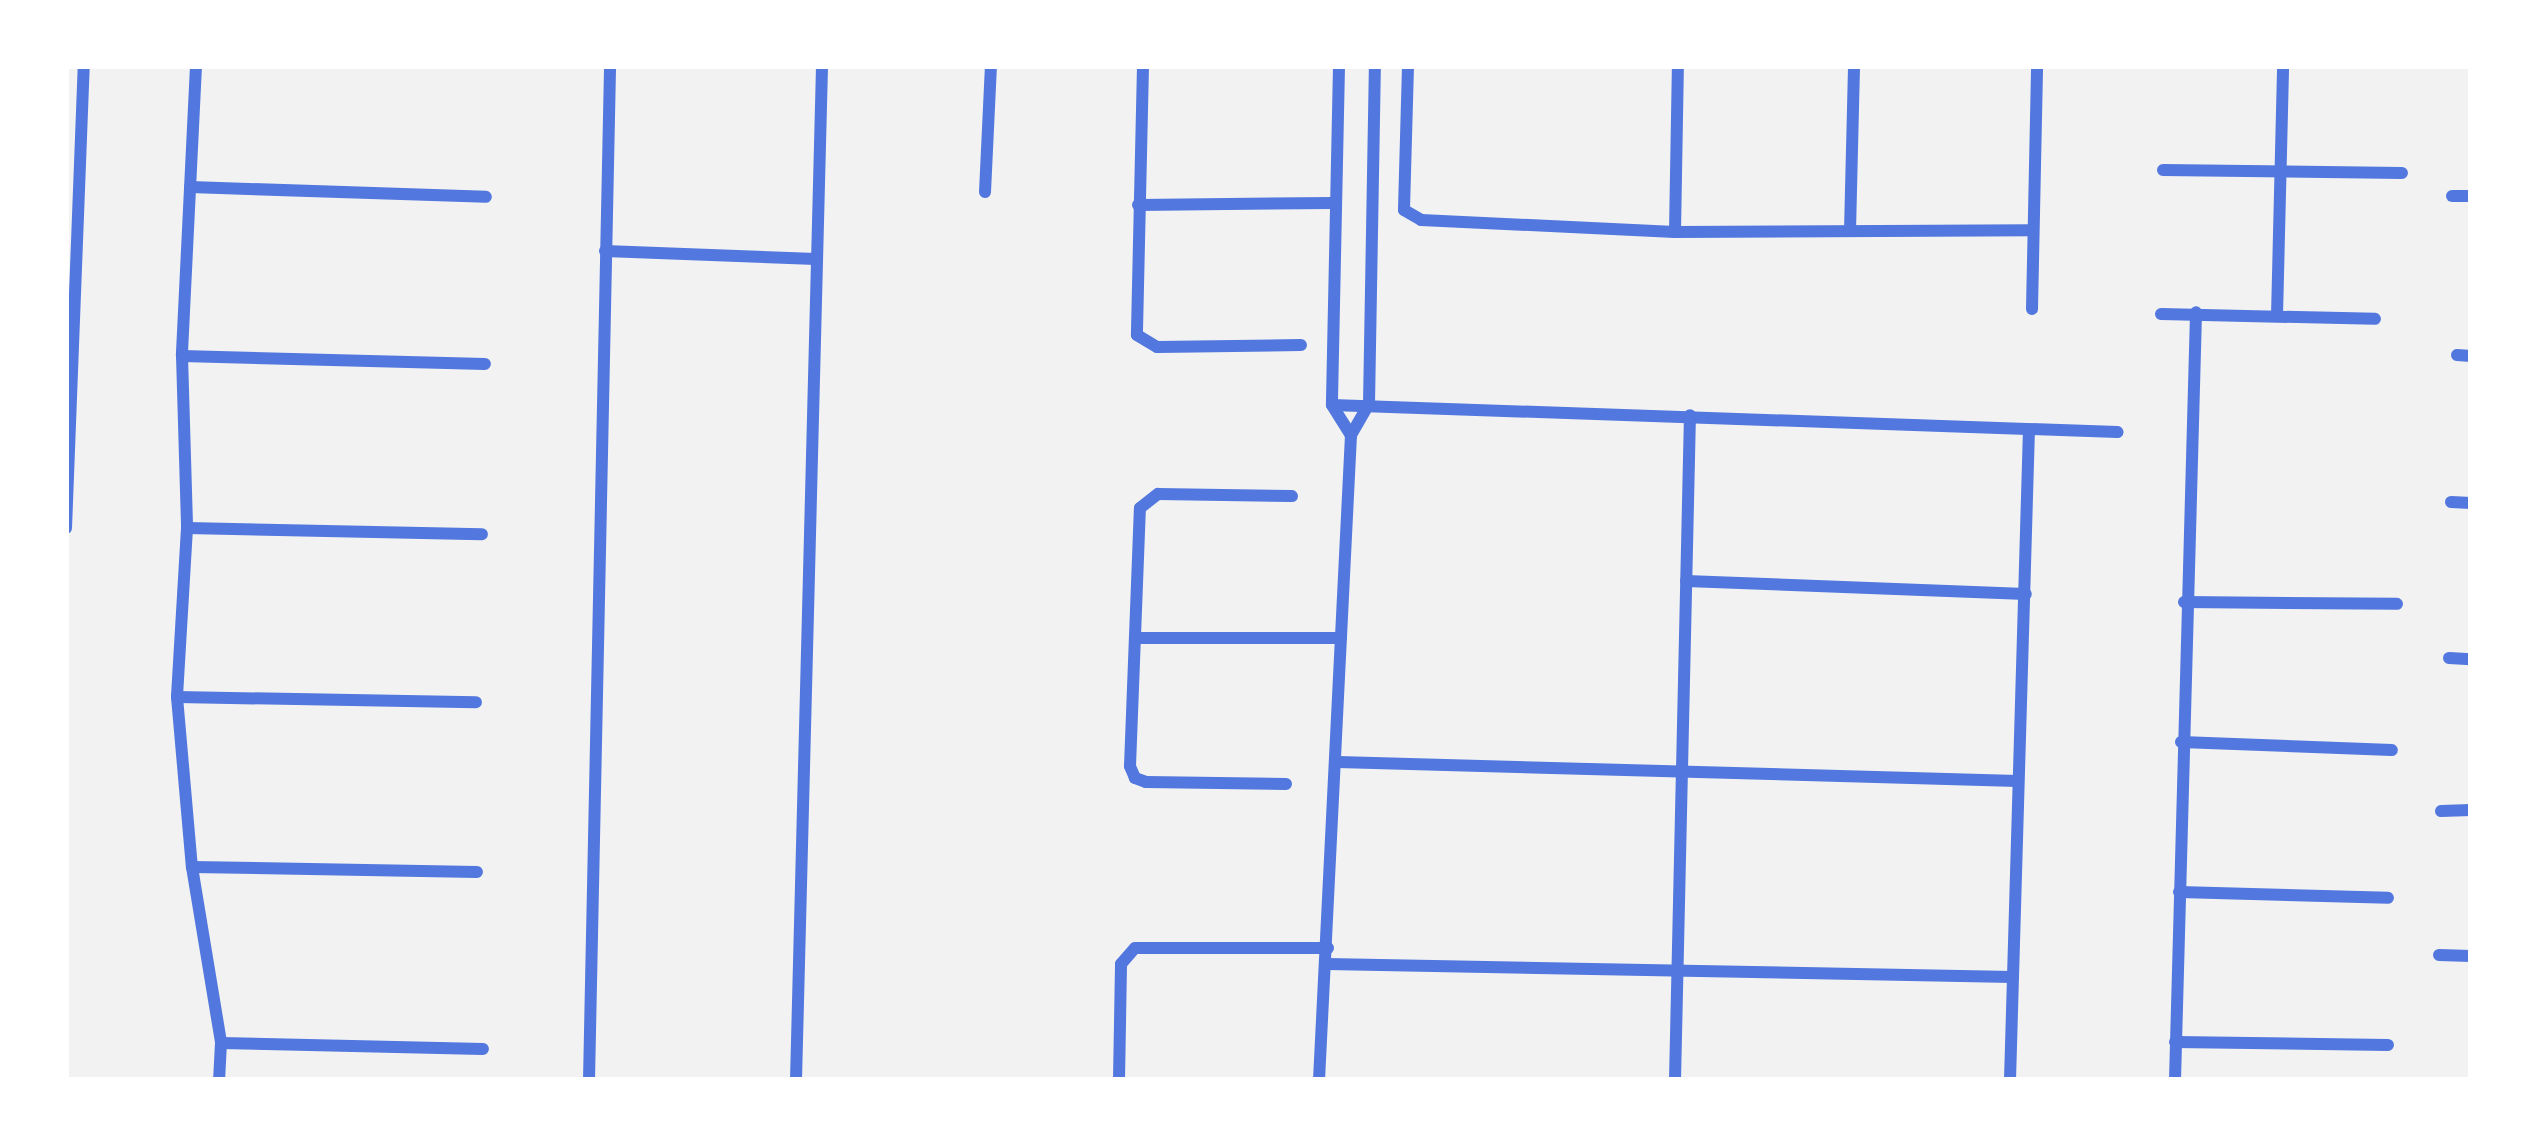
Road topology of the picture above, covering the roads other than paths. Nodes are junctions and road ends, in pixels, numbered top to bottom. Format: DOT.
graph roads {
  1 [pos="84,66"];
  2 [pos="196,66"];
  3 [pos="610,66"];
  4 [pos="822,66"];
  5 [pos="991,66"];
  6 [pos="1143,66"];
  7 [pos="1339,66"];
  8 [pos="1375,66"];
  9 [pos="1408,66"];
  10 [pos="1678,66"];
  11 [pos="1854,66"];
  12 [pos="2038,66"];
  13 [pos="2283,66"];
  14 [pos="2163,170"];
  15 [pos="2282,172"];
  16 [pos="2402,173"];
  17 [pos="190,187"];
  18 [pos="985,192"];
  19 [pos="2452,196"];
  20 [pos="2471,196"];
  21 [pos="487,197"];
  22 [pos="1334,203"];
  23 [pos="1138,205"];
  24 [pos="2033,230"];
  25 [pos="1850,231"];
  26 [pos="1675,232"];
  27 [pos="605,250"];
  28 [pos="816,259"];
  29 [pos="2032,309"];
  30 [pos="2196,313"];
  31 [pos="2161,314"];
  32 [pos="2277,316"];
  33 [pos="2375,319"];
  34 [pos="1300,345"];
  35 [pos="182,356"];
  36 [pos="485,364"];
  37 [pos="1369,404"];
  38 [pos="1332,405"];
  39 [pos="1690,415"];
  40 [pos="2029,429"];
  41 [pos="2118,432"];
  42 [pos="1352,435"];
  43 [pos="1292,496"];
  44 [pos="2451,502"];
  45 [pos="2471,503"];
  46 [pos="66,528"];
  47 [pos="187,528"];
  48 [pos="482,534"];
  49 [pos="1686,581"];
  50 [pos="2026,594"];
  51 [pos="2185,602"];
  52 [pos="2398,604"];
  53 [pos="1135,638"];
  54 [pos="1341,638"];
  55 [pos="2449,658"];
  56 [pos="2471,658"];
  57 [pos="177,698"];
  58 [pos="476,703"];
  59 [pos="2181,742"];
  60 [pos="2392,750"];
  61 [pos="1337,762"];
  62 [pos="1682,768"];
  63 [pos="2018,782"];
  64 [pos="1286,784"];
  65 [pos="2471,810"];
  66 [pos="2441,811"];
  67 [pos="192,867"];
  68 [pos="476,872"];
  69 [pos="2179,892"];
  70 [pos="2388,898"];
  71 [pos="1328,948"];
  72 [pos="2439,955"];
  73 [pos="2471,956"];
  74 [pos="1327,964"];
  75 [pos="1677,967"];
  76 [pos="2013,977"];
  77 [pos="2176,1042"];
  78 [pos="221,1043"];
  79 [pos="2388,1045"];
  80 [pos="483,1049"];
  81 [pos="219,1080"];
  82 [pos="589,1080"];
  83 [pos="796,1080"];
  84 [pos="1119,1080"];
  85 [pos="1319,1080"];
  86 [pos="1675,1080"];
  87 [pos="2009,1080"];
  88 [pos="2175,1080"];
  1 -- 46 [label="street"];
  2 -- 17 [label="street"];
  3 -- 27 [label="street"];
  4 -- 28 [label="street"];
  5 -- 18 [label="street"];
  6 -- 23 [label="street"];
  7 -- 22 [label="street"];
  8 -- 37 [label="street"];
  9 -- 26 [label="street"];
  10 -- 26 [label="street"];
  11 -- 25 [label="street"];
  12 -- 24 [label="street"];
  13 -- 15 [label="street"];
  14 -- 15 [label="street"];
  15 -- 16 [label="street"];
  15 -- 32 [label="street"];
  17 -- 21 [label="street"];
  17 -- 35 [label="street"];
  19 -- 20 [label="street"];
  22 -- 23 [label="street"];
  22 -- 38 [label="street"];
  23 -- 34 [label="street"];
  24 -- 25 [label="street"];
  24 -- 29 [label="street"];
  25 -- 26 [label="street"];
  27 -- 28 [label="street"];
  27 -- 82 [label="street"];
  28 -- 83 [label="street"];
  30 -- 31 [label="street"];
  30 -- 32 [label="street"];
  30 -- 51 [label="street"];
  32 -- 33 [label="street"];
  35 -- 36 [label="street"];
  35 -- 47 [label="street"];
  37 -- 38 [label="street"];
  37 -- 39 [label="street"];
  37 -- 42 [label="street"];
  38 -- 42 [label="street"];
  39 -- 40 [label="street"];
  39 -- 49 [label="street"];
  40 -- 41 [label="street"];
  40 -- 50 [label="street"];
  42 -- 54 [label="street"];
  43 -- 53 [label="street"];
  44 -- 45 [label="street"];
  47 -- 48 [label="street"];
  47 -- 57 [label="street"];
  49 -- 50 [label="street"];
  49 -- 62 [label="street"];
  50 -- 63 [label="street"];
  51 -- 52 [label="street"];
  51 -- 59 [label="street"];
  53 -- 54 [label="street"];
  53 -- 64 [label="street"];
  54 -- 61 [label="street"];
  55 -- 56 [label="street"];
  57 -- 58 [label="street"];
  57 -- 67 [label="street"];
  59 -- 60 [label="street"];
  59 -- 69 [label="street"];
  61 -- 62 [label="street"];
  61 -- 71 [label="street"];
  62 -- 63 [label="street"];
  62 -- 75 [label="street"];
  63 -- 76 [label="street"];
  65 -- 66 [label="street"];
  67 -- 68 [label="street"];
  67 -- 78 [label="street"];
  69 -- 70 [label="street"];
  69 -- 77 [label="street"];
  71 -- 74 [label="street"];
  71 -- 84 [label="street"];
  72 -- 73 [label="street"];
  74 -- 75 [label="street"];
  74 -- 85 [label="street"];
  75 -- 76 [label="street"];
  75 -- 86 [label="street"];
  76 -- 87 [label="street"];
  77 -- 79 [label="street"];
  77 -- 88 [label="street"];
  78 -- 80 [label="street"];
  78 -- 81 [label="street"];
}
